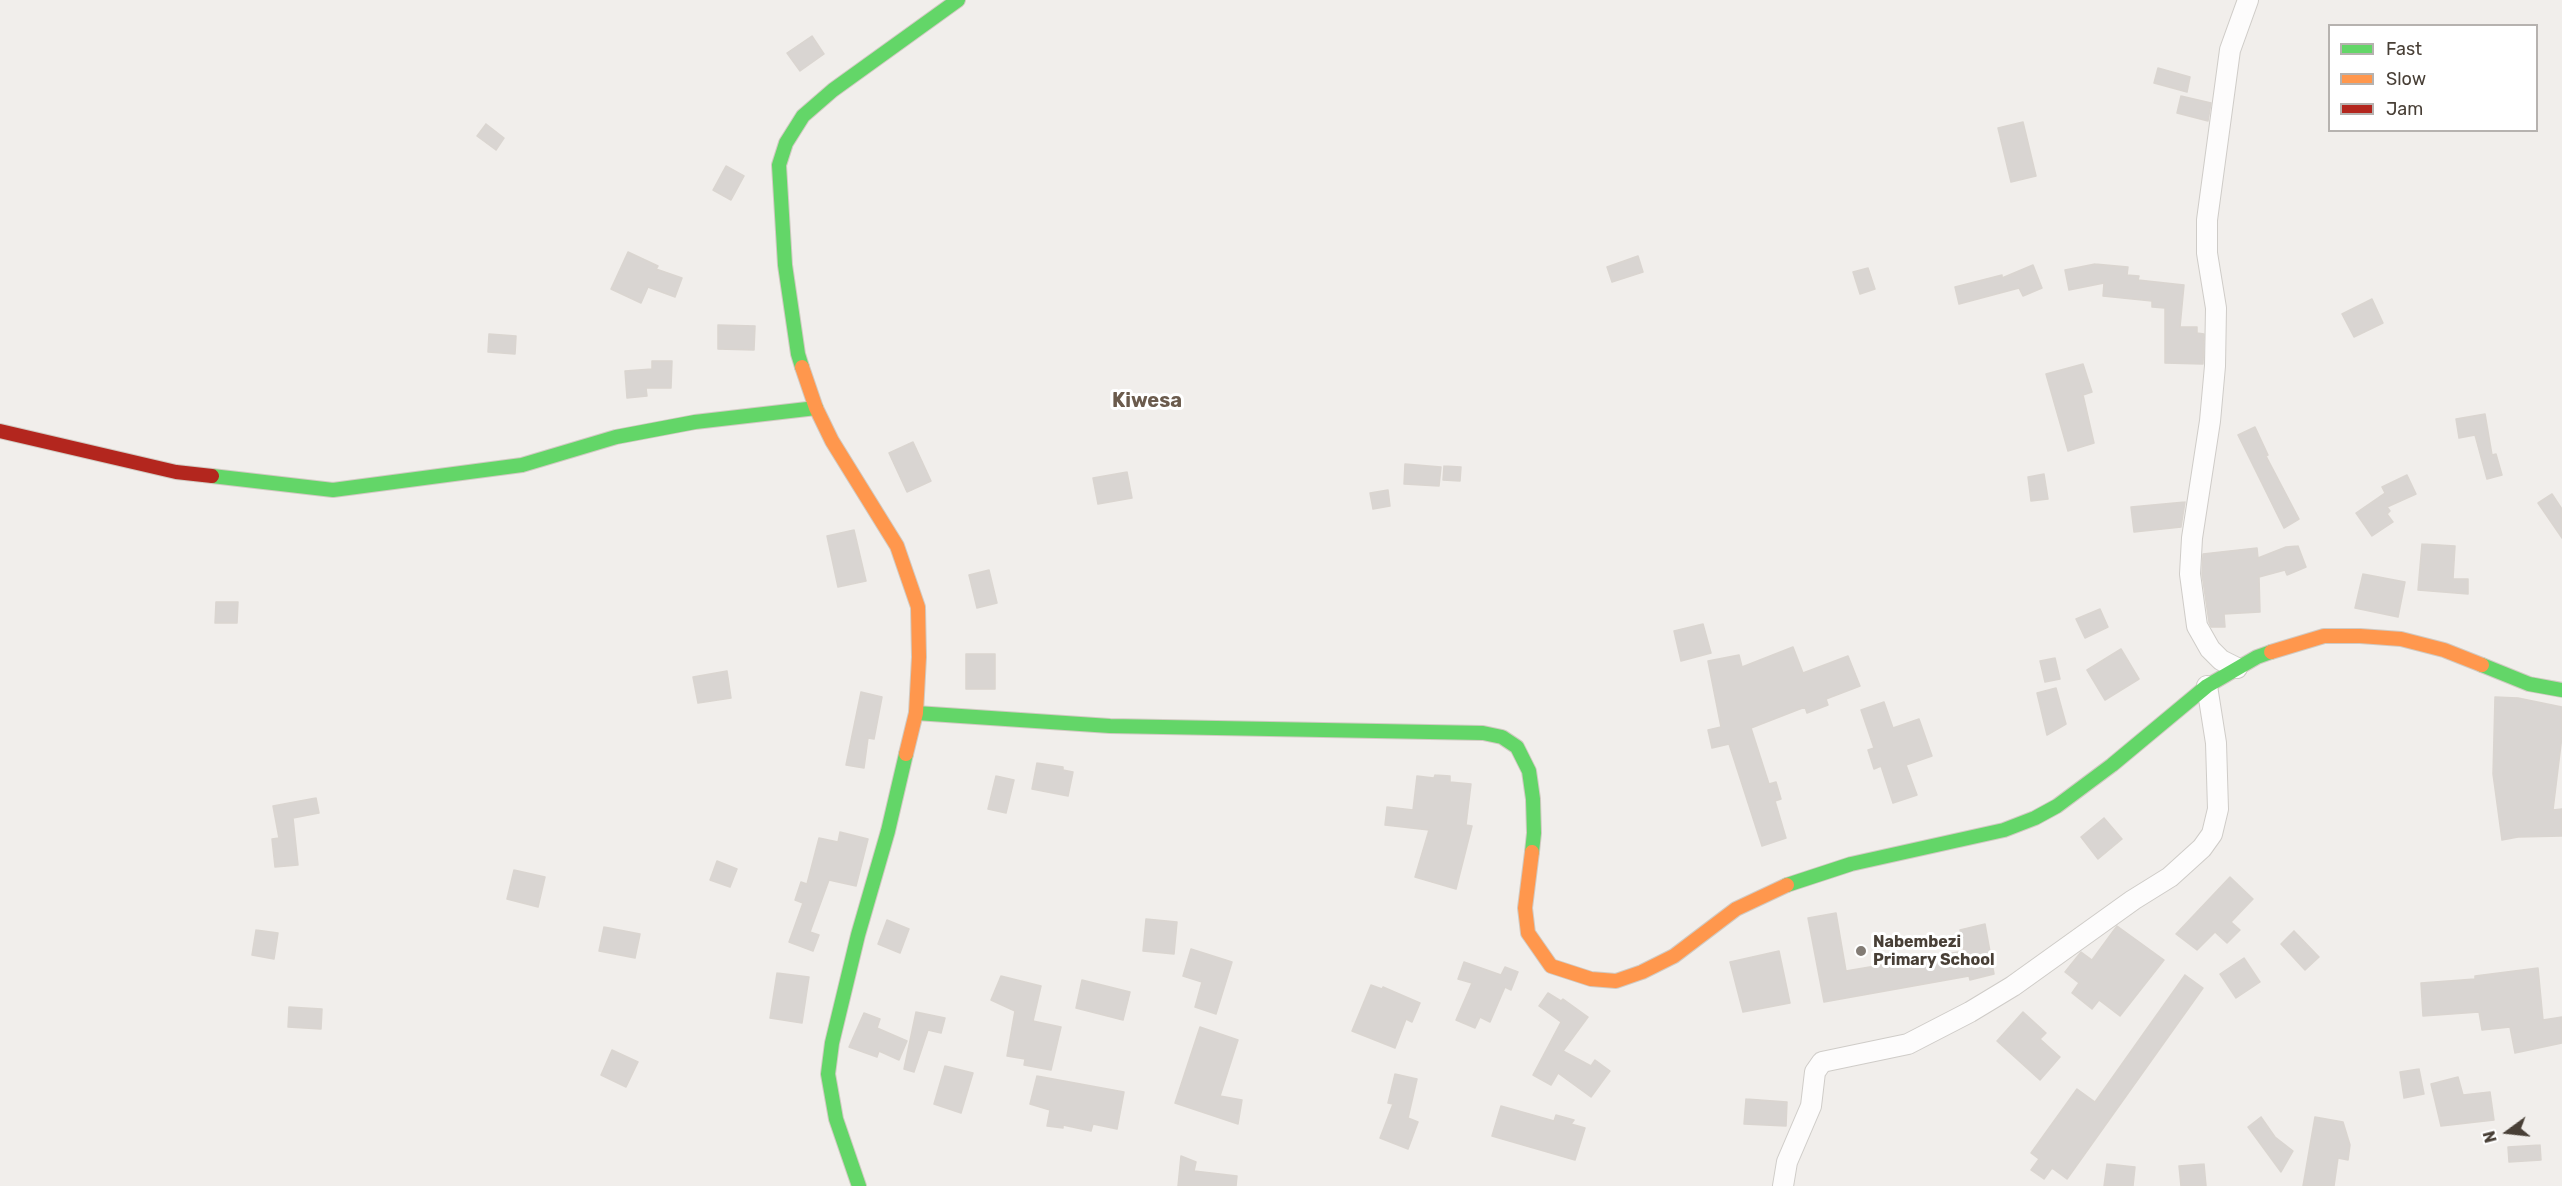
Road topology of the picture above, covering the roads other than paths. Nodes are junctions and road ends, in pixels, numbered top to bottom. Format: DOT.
graph roads {
  1 [pos="958,0"];
  2 [pos="2247,0"];
  3 [pos="816,408"];
  4 [pos="0,431"];
  5 [pos="2237,668"];
  6 [pos="2207,686"];
  7 [pos="2562,690"];
  8 [pos="916,712"];
  9 [pos="859,1186"];
  10 [pos="1783,1186"];
  1 -- 3 [label="street"];
  2 -- 5 [label="street"];
  3 -- 4 [label="street"];
  3 -- 8 [label="street"];
  5 -- 6 [label="street"];
  5 -- 7 [label="street"];
  6 -- 8 [label="street"];
  6 -- 10 [label="street"];
  8 -- 9 [label="street"];
}
